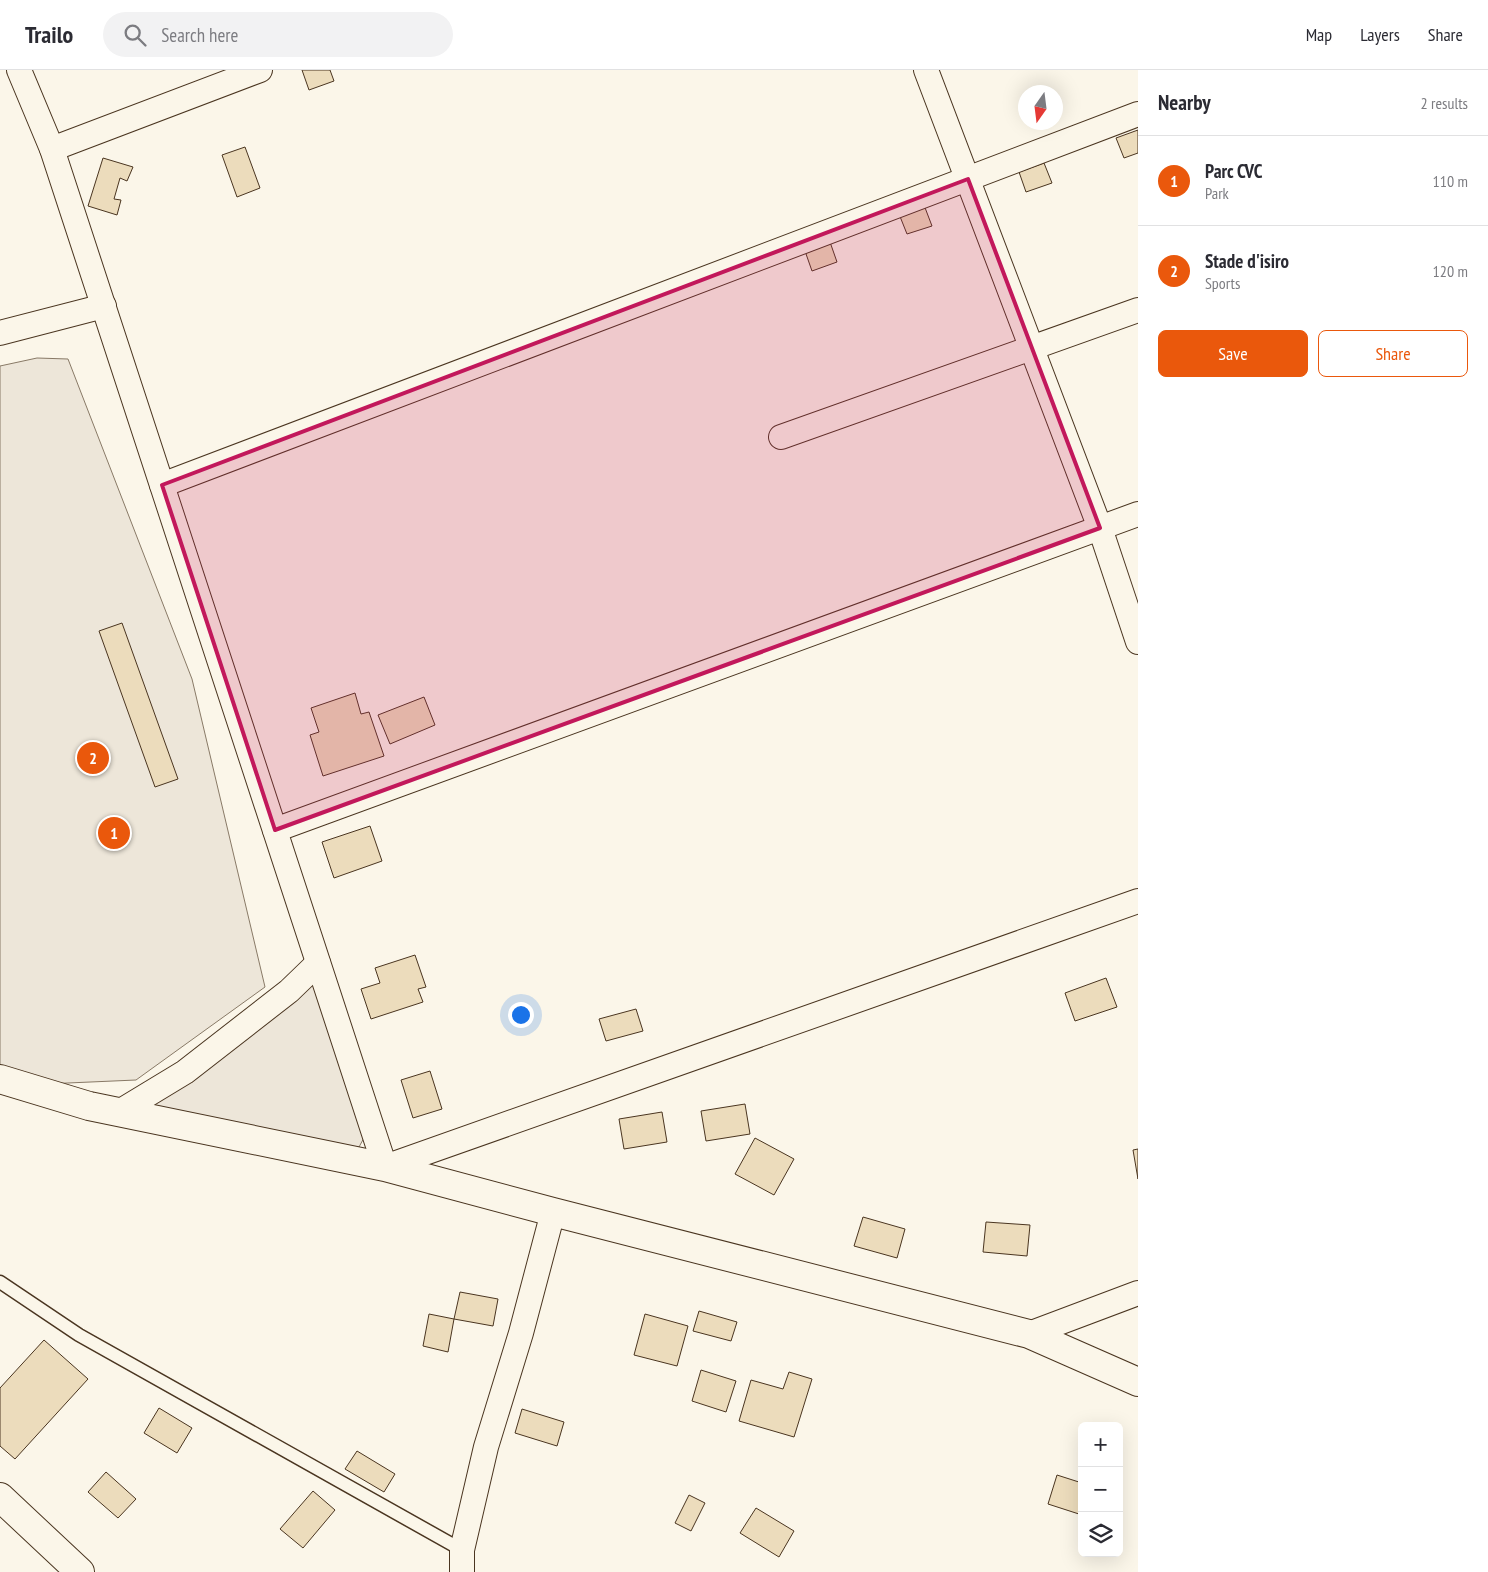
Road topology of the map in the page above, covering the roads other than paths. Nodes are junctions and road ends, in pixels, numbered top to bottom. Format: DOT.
graph roads {
  1 [pos="19,70"];
  2 [pos="260,70"];
  3 [pos="926,70"];
  4 [pos="1138,114"];
  5 [pos="52,149"];
  6 [pos="968,179"];
  7 [pos="104,306"];
  8 [pos="1138,310"];
  9 [pos="0,333"];
  10 [pos="1032,348"];
  11 [pos="781,437"];
  12 [pos="162,485"];
  13 [pos="1138,514"];
  14 [pos="1100,528"];
  15 [pos="1138,642"];
  16 [pos="275,830"];
  17 [pos="1138,901"];
  18 [pos="318,963"];
  19 [pos="0,1080"];
  20 [pos="119,1112"];
  21 [pos="385,1167"];
  22 [pos="553,1212"];
  23 [pos="0,1282"];
  24 [pos="1138,1293"];
  25 [pos="1029,1334"];
  26 [pos="1138,1382"];
  27 [pos="0,1497"];
  28 [pos="462,1561"];
  29 [pos="80,1572"];
  1 -- 5 [label="street"];
  2 -- 5 [label="street"];
  3 -- 6 [label="street"];
  4 -- 6 [label="street"];
  5 -- 7 [label="street"];
  6 -- 10 [label="street"];
  6 -- 12 [label="street"];
  7 -- 9 [label="street"];
  7 -- 12 [label="street"];
  8 -- 10 [label="street"];
  10 -- 11 [label="street"];
  10 -- 14 [label="street"];
  12 -- 16 [label="street"];
  13 -- 14 [label="street"];
  14 -- 15 [label="street"];
  14 -- 16 [label="street"];
  16 -- 18 [label="street"];
  17 -- 21 [label="street"];
  18 -- 20 [label="street"];
  18 -- 21 [label="street"];
  19 -- 20 [label="main road"];
  20 -- 21 [label="main road"];
  21 -- 22 [label="main road"];
  22 -- 25 [label="main road"];
  22 -- 28 [label="street"];
  23 -- 28 [label="lane"];
  24 -- 25 [label="street"];
  25 -- 26 [label="main road"];
  27 -- 29 [label="main road"];
}
